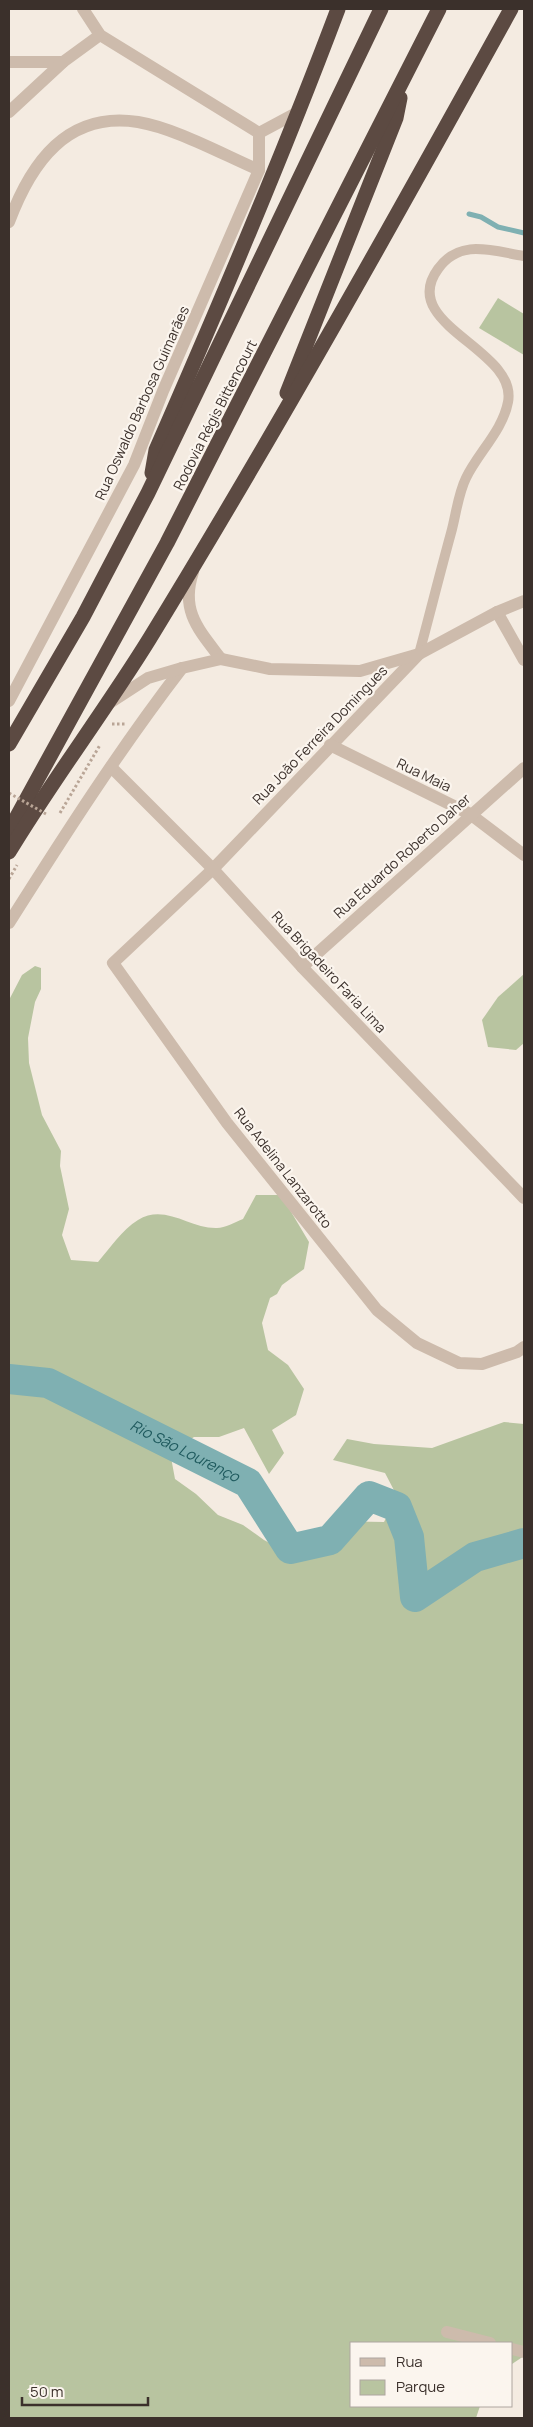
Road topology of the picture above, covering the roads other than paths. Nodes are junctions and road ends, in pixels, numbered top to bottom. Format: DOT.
graph roads {
  1 [pos="83,9"];
  2 [pos="338,9"];
  3 [pos="381,9"];
  4 [pos="439,9"];
  5 [pos="511,9"];
  6 [pos="100,35"];
  7 [pos="9,62"];
  8 [pos="63,62"];
  9 [pos="404,79"];
  10 [pos="300,111"];
  11 [pos="9,112"];
  12 [pos="259,133"];
  13 [pos="259,170"];
  14 [pos="9,222"];
  15 [pos="524,256"];
  16 [pos="268,442"];
  17 [pos="148,493"];
  18 [pos="204,547"];
  19 [pos="524,601"];
  20 [pos="497,612"];
  21 [pos="419,654"];
  22 [pos="221,659"];
  23 [pos="524,660"];
  24 [pos="182,668"];
  25 [pos="9,702"];
  26 [pos="102,709"];
  27 [pos="9,744"];
  28 [pos="330,745"];
  29 [pos="111,767"];
  30 [pos="524,768"];
  31 [pos="470,814"];
  32 [pos="9,831"];
  33 [pos="9,852"];
  34 [pos="524,855"];
  35 [pos="213,869"];
  36 [pos="9,923"];
  37 [pos="113,962"];
  38 [pos="302,967"];
  39 [pos="524,1198"];
  40 [pos="524,1347"];
  41 [pos="448,2332"];
  42 [pos="486,2342"];
  1 -- 6 [label="street"];
  2 -- 10 [label="highway"];
  3 -- 17 [label="highway, Rodovia Régis Bittencourt"];
  4 -- 9 [label="highway, Rodovia Régis Bittencourt"];
  5 -- 16 [label="highway"];
  6 -- 8 [label="street"];
  6 -- 12 [label="street"];
  7 -- 8 [label="street"];
  8 -- 11 [label="street"];
  9 -- 16 [label="highway"];
  9 -- 32 [label="highway, Rodovia Régis Bittencourt"];
  10 -- 12 [label="street"];
  10 -- 17 [label="highway"];
  12 -- 13 [label="street, Rua Oswaldo Barbosa Guimarães"];
  13 -- 14 [label="street"];
  13 -- 25 [label="street, Rua Oswaldo Barbosa Guimarães"];
  15 -- 21 [label="lane, Rua João Ferreira Domingues"];
  16 -- 18 [label="highway"];
  17 -- 27 [label="highway, Rodovia Régis Bittencourt"];
  18 -- 22 [label="street"];
  18 -- 26 [label="highway"];
  19 -- 20 [label="street"];
  20 -- 21 [label="street"];
  20 -- 23 [label="street"];
  21 -- 22 [label="street"];
  21 -- 28 [label="street, Rua João Ferreira Domingues"];
  22 -- 24 [label="street"];
  24 -- 26 [label="street"];
  24 -- 29 [label="street"];
  26 -- 33 [label="highway"];
  28 -- 31 [label="street, Rua Maia"];
  28 -- 35 [label="street, Rua João Ferreira Domingues"];
  29 -- 35 [label="street, Rua Brigadeiro Faria Lima"];
  29 -- 36 [label="street"];
  30 -- 31 [label="street, Rua Eduardo Roberto Daher"];
  31 -- 34 [label="street, Rua Maia"];
  31 -- 38 [label="street, Rua Eduardo Roberto Daher"];
  35 -- 37 [label="street, Rua João Ferreira Domingues"];
  35 -- 38 [label="street, Rua Brigadeiro Faria Lima"];
  37 -- 40 [label="street, Rua Adelina Lanzarotto"];
  38 -- 39 [label="street, Rua Brigadeiro Faria Lima"];
  41 -- 42 [label="street"];
}
